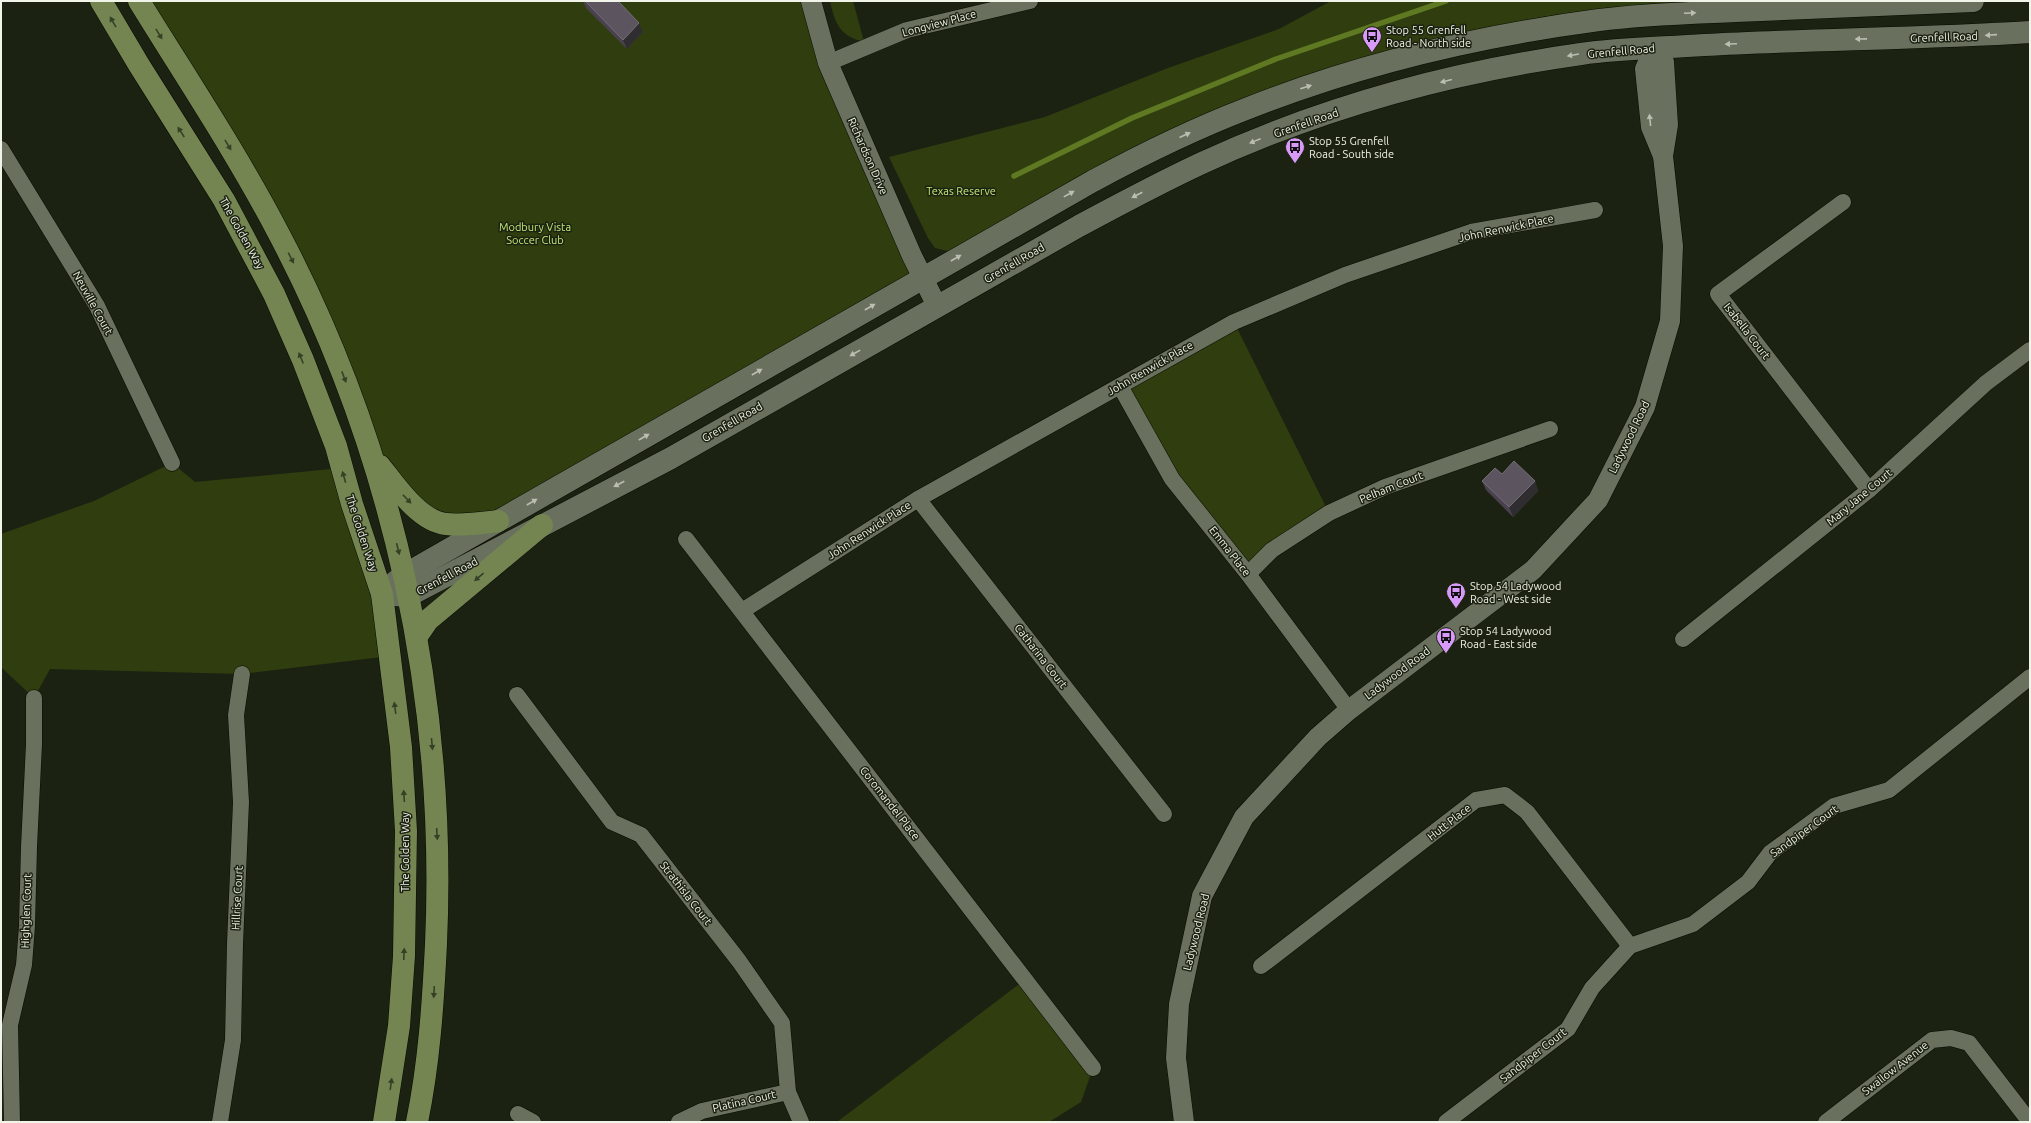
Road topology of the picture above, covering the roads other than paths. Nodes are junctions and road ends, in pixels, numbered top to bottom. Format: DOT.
graph roads {
  1 [pos="101,1"];
  2 [pos="139,1"];
  3 [pos="811,1"];
  4 [pos="1030,1"];
  5 [pos="1973,1"];
  6 [pos="968,8"];
  7 [pos="1651,15"];
  8 [pos="2030,32"];
  9 [pos="1654,48"];
  10 [pos="828,63"];
  11 [pos="1,149"];
  12 [pos="1843,202"];
  13 [pos="1595,210"];
  14 [pos="922,277"];
  15 [pos="937,306"];
  16 [pos="2030,350"];
  17 [pos="1120,386"];
  18 [pos="1550,428"];
  19 [pos="373,458"];
  20 [pos="172,463"];
  21 [pos="1869,490"];
  22 [pos="918,498"];
  23 [pos="498,521"];
  24 [pos="542,525"];
  25 [pos="686,539"];
  26 [pos="1248,574"];
  27 [pos="404,575"];
  28 [pos="382,594"];
  29 [pos="408,596"];
  30 [pos="742,611"];
  31 [pos="417,636"];
  32 [pos="1683,639"];
  33 [pos="242,674"];
  34 [pos="2030,677"];
  35 [pos="517,695"];
  36 [pos="34,698"];
  37 [pos="1349,710"];
  38 [pos="1164,814"];
  39 [pos="1630,946"];
  40 [pos="1261,966"];
  41 [pos="1093,1068"];
  42 [pos="788,1092"];
  43 [pos="518,1114"];
  44 [pos="12,1122"];
  45 [pos="220,1122"];
  46 [pos="384,1122"];
  47 [pos="417,1122"];
  48 [pos="533,1122"];
  49 [pos="679,1122"];
  50 [pos="801,1122"];
  51 [pos="1184,1122"];
  52 [pos="1446,1122"];
  53 [pos="1826,1122"];
  54 [pos="2030,1122"];
  28 -- 1 [label="main road, The Golden Way, one-way"];
  2 -- 19 [label="main road, one-way"];
  3 -- 10 [label="street, Richardson Drive"];
  4 -- 6 [label="street, Longview Place"];
  7 -- 5 [label="main road, Grenfell Road, one-way"];
  6 -- 10 [label="street, Longview Place"];
  7 -- 9 [label="main road"];
  14 -- 7 [label="main road, Grenfell Road, one-way"];
  8 -- 9 [label="main road, Grenfell Road, one-way"];
  9 -- 15 [label="main road, Grenfell Road, one-way"];
  9 -- 37 [label="street, Ladywood Road"];
  10 -- 14 [label="street, Richardson Drive"];
  11 -- 20 [label="street, Neuville Court"];
  12 -- 21 [label="street, Isabella Court"];
  13 -- 17 [label="street, John Renwick Place"];
  14 -- 15 [label="street, Richardson Drive"];
  23 -- 14 [label="main road, Grenfell Road, one-way"];
  15 -- 24 [label="main road, Grenfell Road, one-way"];
  16 -- 21 [label="street, Mary Jane Court"];
  17 -- 22 [label="street, John Renwick Place"];
  17 -- 26 [label="street, Emma Place"];
  18 -- 26 [label="street, Pelham Court"];
  19 -- 23 [label="main road, one-way"];
  19 -- 27 [label="main road, one-way"];
  21 -- 32 [label="street, Mary Jane Court"];
  22 -- 30 [label="street, John Renwick Place"];
  22 -- 38 [label="street, Catharina Court"];
  23 -- 27 [label="main road, Grenfell Road"];
  24 -- 29 [label="main road, Grenfell Road"];
  24 -- 31 [label="main road, one-way"];
  25 -- 30 [label="street, Coromandel Place"];
  26 -- 37 [label="street, Emma Place"];
  27 -- 28 [label="main road, Grenfell Road"];
  27 -- 29 [label="main road"];
  28 -- 29 [label="main road, Grenfell Road"];
  46 -- 28 [label="main road, The Golden Way, one-way"];
  29 -- 31 [label="main road"];
  30 -- 41 [label="street, Coromandel Place"];
  31 -- 47 [label="main road, one-way"];
  33 -- 45 [label="street, Hillrise Court"];
  34 -- 39 [label="street, Sandpiper Court"];
  35 -- 42 [label="street, Strathisla Court"];
  36 -- 44 [label="street, Highglen Court"];
  37 -- 51 [label="street, Ladywood Road"];
  39 -- 40 [label="street, Hutt Place"];
  39 -- 52 [label="street, Sandpiper Court"];
  42 -- 49 [label="street, Platina Court"];
  42 -- 50 [label="street, Strathisla Court"];
  43 -- 48 [label="street"];
  53 -- 54 [label="street, Swallow Avenue"];
}
